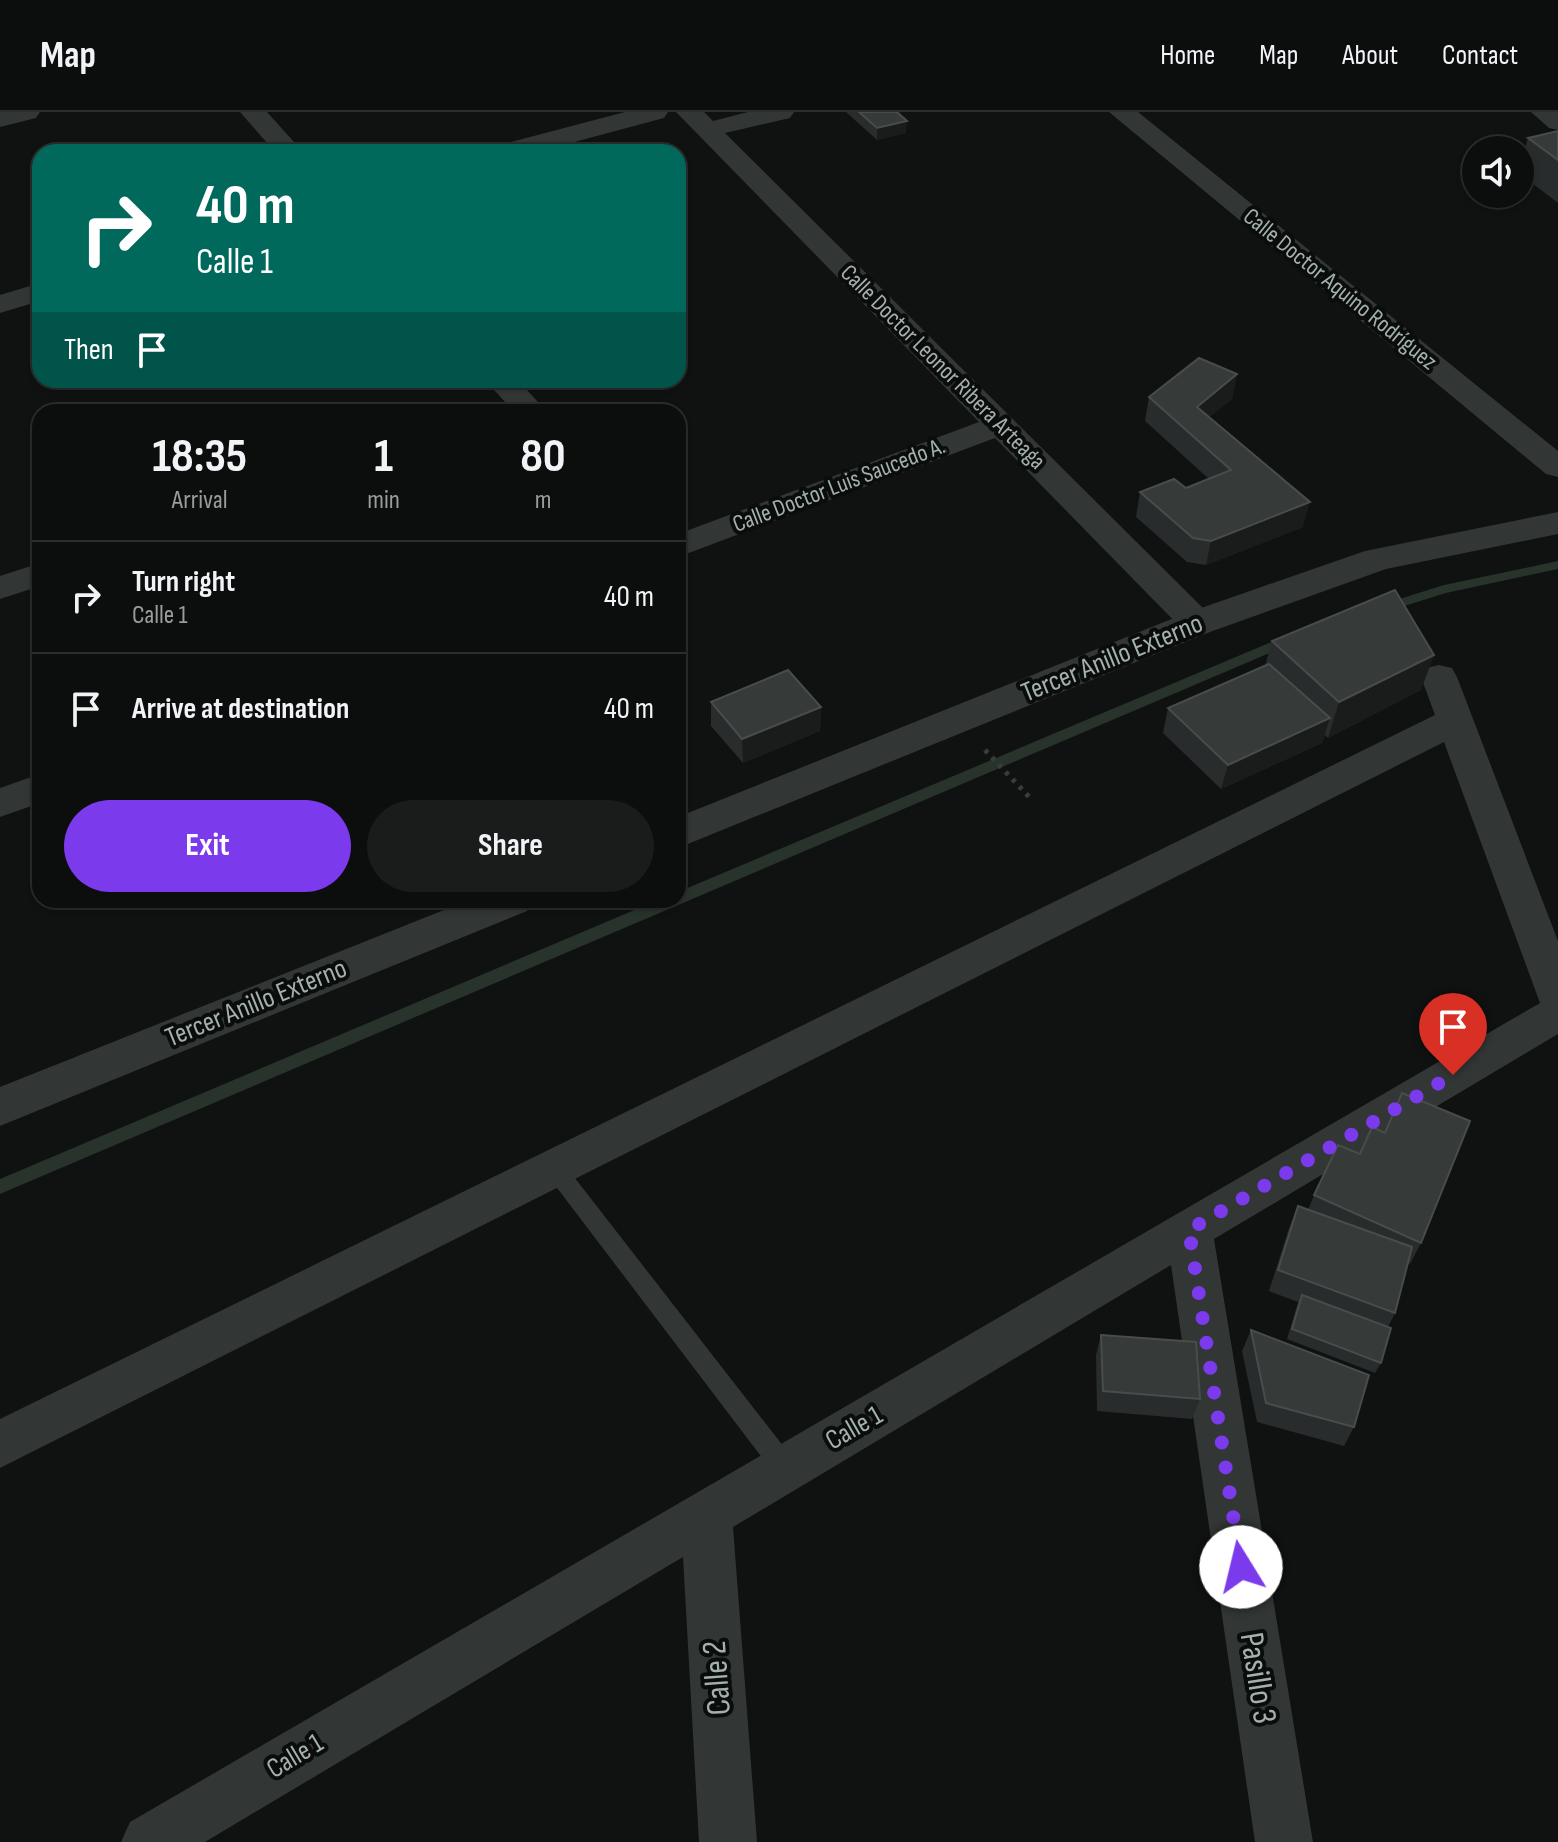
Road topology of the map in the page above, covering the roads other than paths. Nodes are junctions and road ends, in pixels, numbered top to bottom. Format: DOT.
graph roads {
  1 [pos="27,112"];
  2 [pos="253,112"];
  3 [pos="655,112"];
  4 [pos="781,112"];
  5 [pos="1122,112"];
  6 [pos="1544,112"];
  7 [pos="0,119"];
  8 [pos="698,121"];
  9 [pos="1558,122"];
  10 [pos="283,144"];
  11 [pos="536,144"];
  12 [pos="32,294"];
  13 [pos="0,304"];
  14 [pos="1001,425"];
  15 [pos="1558,467"];
  16 [pos="1558,523"];
  17 [pos="686,543"];
  18 [pos="32,577"];
  19 [pos="0,588"];
  20 [pos="1197,623"];
  21 [pos="1439,677"];
  22 [pos="1455,721"];
  23 [pos="32,791"];
  24 [pos="0,803"];
  25 [pos="686,830"];
  26 [pos="492,908"];
  27 [pos="1558,997"];
  28 [pos="1558,1013"];
  29 [pos="0,1107"];
  30 [pos="556,1170"];
  31 [pos="1189,1230"];
  32 [pos="0,1444"];
  33 [pos="785,1468"];
  34 [pos="706,1514"];
  35 [pos="150,1842"];
  36 [pos="728,1842"];
  37 [pos="1284,1842"];
  1 -- 7 [label="street"];
  2 -- 10 [label="street"];
  3 -- 11 [label="street"];
  4 -- 8 [label="street"];
  5 -- 15 [label="street, Calle Doctor Aquino Rodríguez"];
  6 -- 9 [label="street"];
  8 -- 14 [label="street, Calle Doctor Leonor Ribera Arteaga"];
  12 -- 13 [label="street"];
  14 -- 17 [label="street, Calle Doctor Luis Saucedo A."];
  14 -- 20 [label="street, Calle Doctor Leonor Ribera Arteaga"];
  16 -- 20 [label="street, Tercer Anillo Externo"];
  18 -- 19 [label="street"];
  20 -- 25 [label="street, Tercer Anillo Externo"];
  21 -- 22 [label="street"];
  22 -- 27 [label="street"];
  22 -- 30 [label="street"];
  23 -- 24 [label="street"];
  26 -- 29 [label="street, Tercer Anillo Externo"];
  28 -- 31 [label="street, Calle 1"];
  30 -- 32 [label="street"];
  30 -- 33 [label="lane"];
  31 -- 33 [label="street, Calle 1"];
  31 -- 37 [label="street, Pasillo 3"];
  33 -- 34 [label="street, Calle 1"];
  34 -- 35 [label="street, Calle 1"];
  34 -- 36 [label="street, Calle 2"];
}
